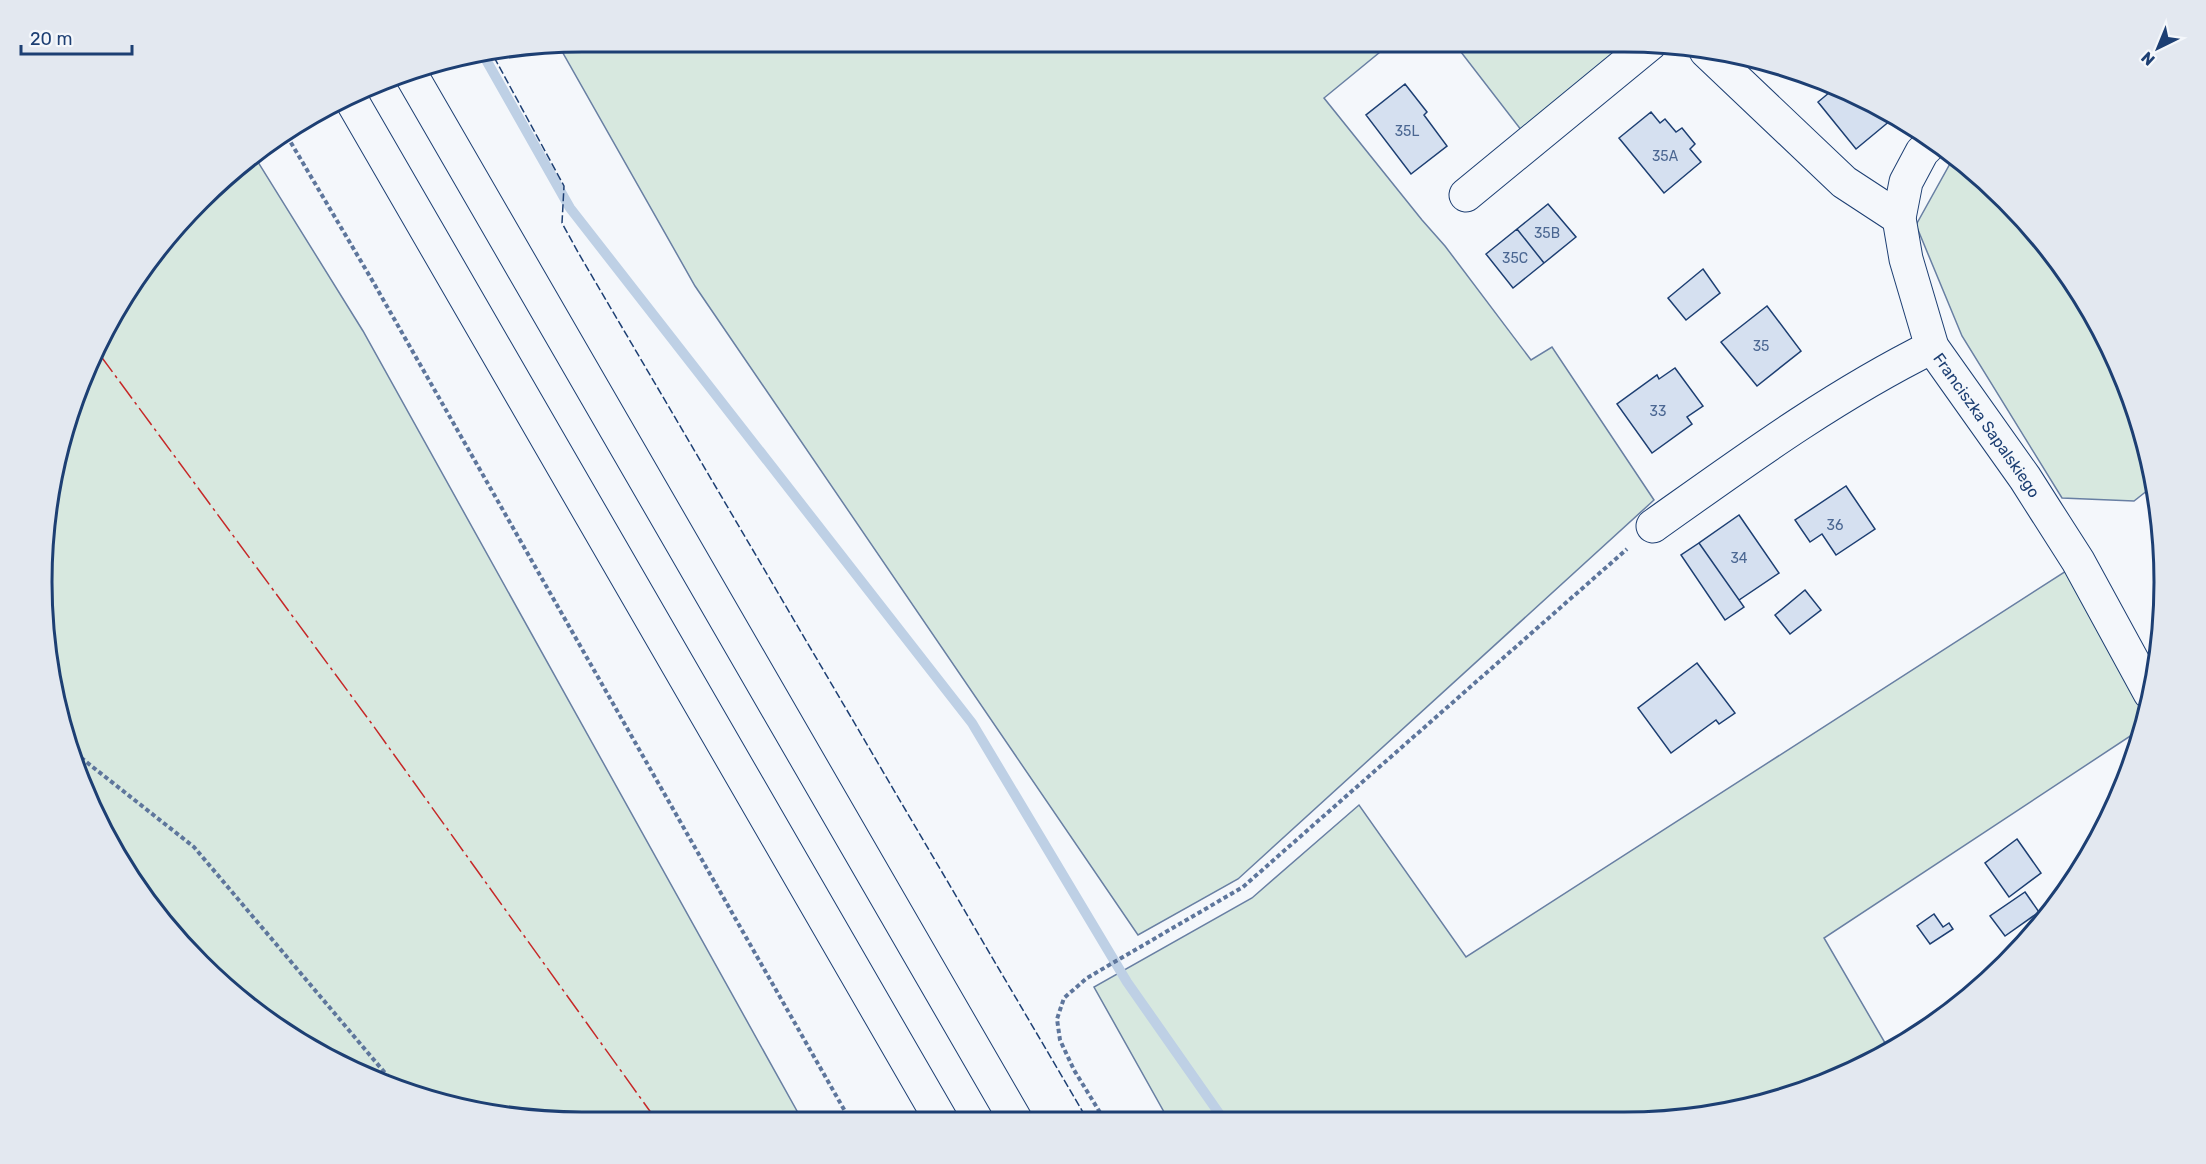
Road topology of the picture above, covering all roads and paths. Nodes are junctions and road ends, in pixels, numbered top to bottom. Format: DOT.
graph roads {
  1 [pos="1639,53"];
  2 [pos="1717,61"];
  3 [pos="414,80"];
  4 [pos="354,104"];
  5 [pos="290,141"];
  6 [pos="1926,148"];
  7 [pos="1467,195"];
  8 [pos="1899,218"];
  9 [pos="1932,347"];
  10 [pos="1653,526"];
  11 [pos="2144,681"];
  12 [pos="84,760"];
  13 [pos="385,1073"];
  14 [pos="845,1112"];
  15 [pos="936,1112"];
  16 [pos="1011,1112"];
  17 [pos="1100,1112"];
  1 -- 7 [label="main road"];
  2 -- 8 [label="main road"];
  3 -- 16 [label="main road"];
  4 -- 15 [label="main road"];
  5 -- 14 [label="path"];
  6 -- 8 [label="main road, Franciszka Sapalskiego"];
  8 -- 9 [label="main road, Franciszka Sapalskiego"];
  9 -- 10 [label="main road"];
  9 -- 11 [label="main road, Franciszka Sapalskiego"];
  10 -- 17 [label="path"];
  12 -- 13 [label="path"];
}
